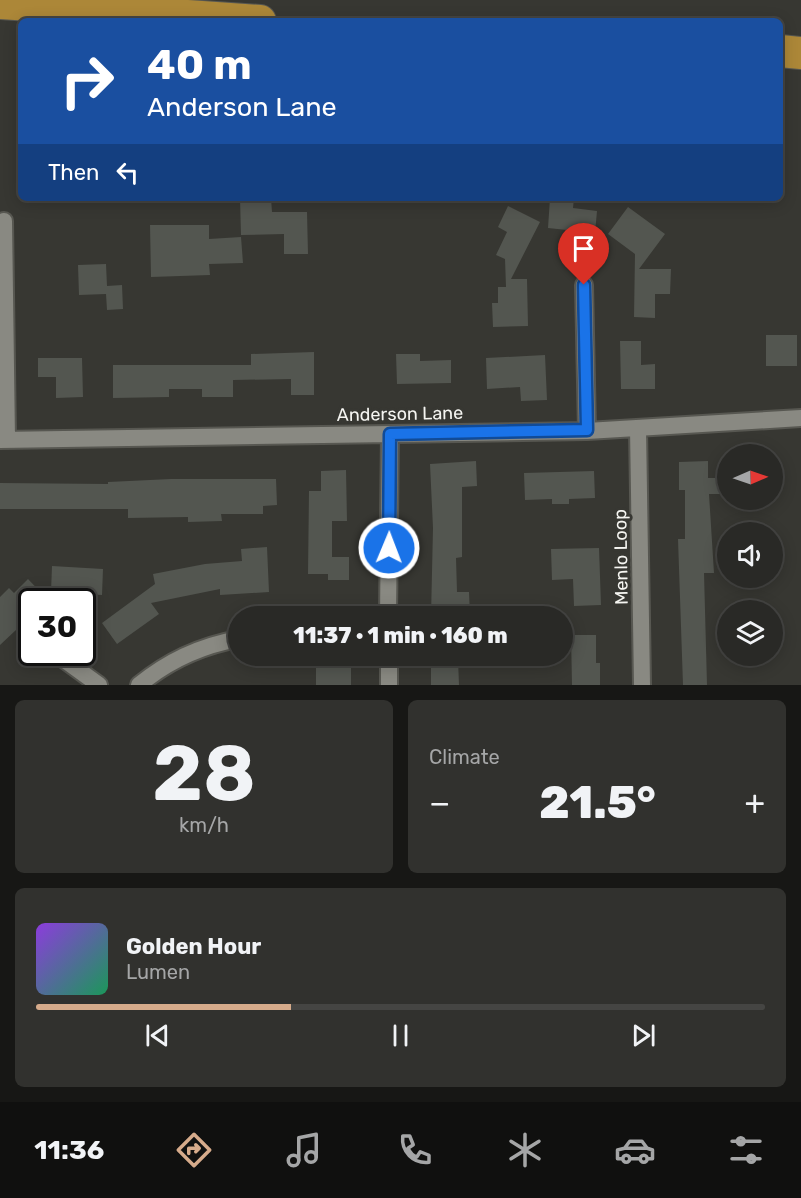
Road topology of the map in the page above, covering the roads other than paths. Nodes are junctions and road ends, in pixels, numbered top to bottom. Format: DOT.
graph roads {
  1 [pos="0,3"];
  2 [pos="217,18"];
  3 [pos="783,51"];
  4 [pos="801,52"];
  5 [pos="4,221"];
  6 [pos="584,285"];
  7 [pos="801,418"];
  8 [pos="638,428"];
  9 [pos="587,430"];
  10 [pos="390,434"];
  11 [pos="3,440"];
  12 [pos="388,606"];
  13 [pos="228,641"];
  14 [pos="73,666"];
  15 [pos="389,666"];
  16 [pos="99,685"];
  17 [pos="139,685"];
  18 [pos="389,685"];
  19 [pos="642,685"];
  1 -- 2 [label="highway"];
  3 -- 4 [label="highway"];
  5 -- 11 [label="street"];
  6 -- 9 [label="street"];
  7 -- 8 [label="street, Anderson Lane"];
  8 -- 9 [label="street, Anderson Lane"];
  8 -- 19 [label="street, Menlo Loop"];
  9 -- 10 [label="street, Anderson Lane"];
  10 -- 11 [label="street, Anderson Lane"];
  10 -- 12 [label="street"];
  13 -- 17 [label="street"];
  14 -- 16 [label="street"];
  15 -- 18 [label="street"];
}
